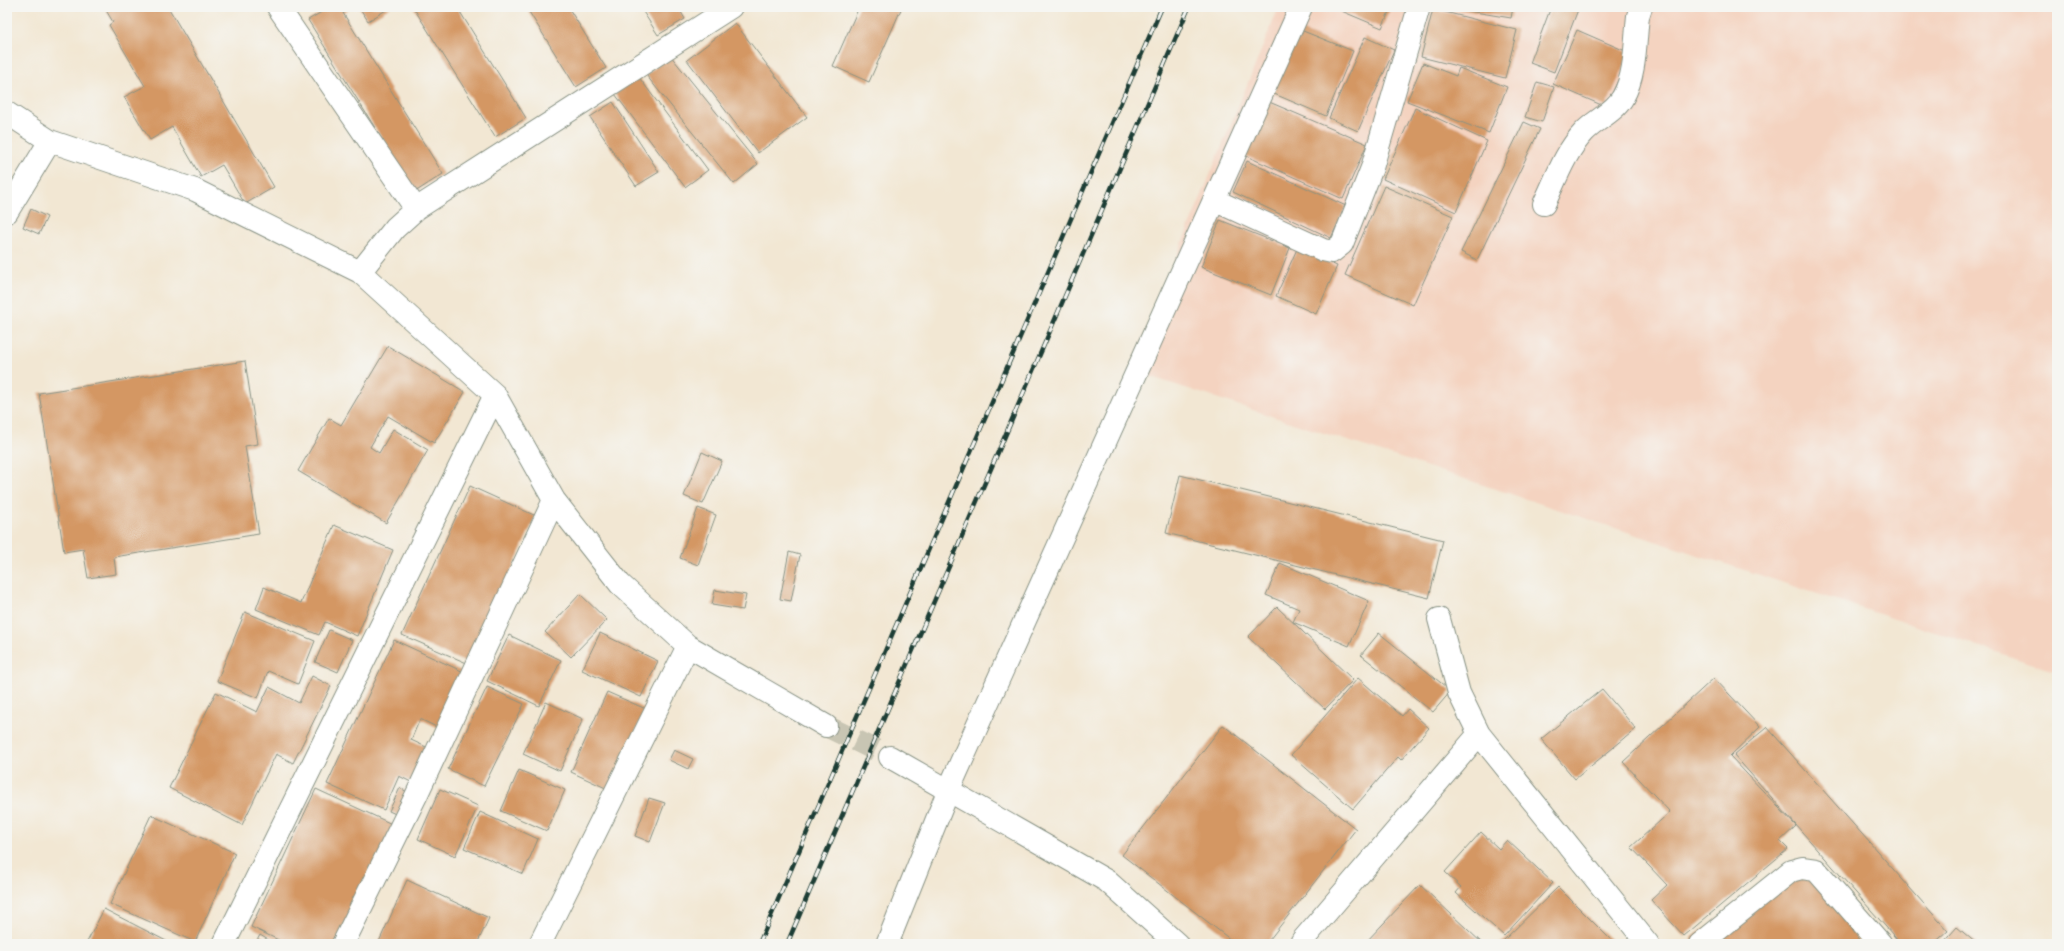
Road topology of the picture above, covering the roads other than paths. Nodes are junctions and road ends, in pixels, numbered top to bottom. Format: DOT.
graph roads {
  1 [pos="278,7"];
  2 [pos="731,7"];
  3 [pos="1301,7"];
  4 [pos="1419,7"];
  5 [pos="1641,7"];
  6 [pos="7,113"];
  7 [pos="50,141"];
  8 [pos="1214,200"];
  9 [pos="1544,204"];
  10 [pos="416,209"];
  11 [pos="7,212"];
  12 [pos="360,272"];
  13 [pos="494,395"];
  14 [pos="554,500"];
  15 [pos="1439,619"];
  16 [pos="688,646"];
  17 [pos="826,726"];
  18 [pos="1479,734"];
  19 [pos="890,757"];
  20 [pos="949,789"];
  21 [pos="1302,941"];
  22 [pos="224,944"];
  23 [pos="343,944"];
  24 [pos="540,944"];
  25 [pos="887,944"];
  26 [pos="1177,944"];
  27 [pos="1648,944"];
  28 [pos="1700,944"];
  29 [pos="1881,944"];
  1 -- 10 [label="street"];
  2 -- 10 [label="street"];
  3 -- 8 [label="street"];
  4 -- 8 [label="street"];
  5 -- 9 [label="street"];
  6 -- 7 [label="street"];
  7 -- 11 [label="street"];
  7 -- 12 [label="street"];
  8 -- 20 [label="street"];
  10 -- 12 [label="street"];
  12 -- 13 [label="street"];
  13 -- 14 [label="street"];
  13 -- 22 [label="street"];
  14 -- 16 [label="street"];
  14 -- 23 [label="street"];
  15 -- 18 [label="street"];
  16 -- 17 [label="street"];
  16 -- 24 [label="street"];
  18 -- 21 [label="street"];
  18 -- 27 [label="street"];
  19 -- 20 [label="street"];
  20 -- 25 [label="street"];
  20 -- 26 [label="street"];
  28 -- 29 [label="street"];
}
